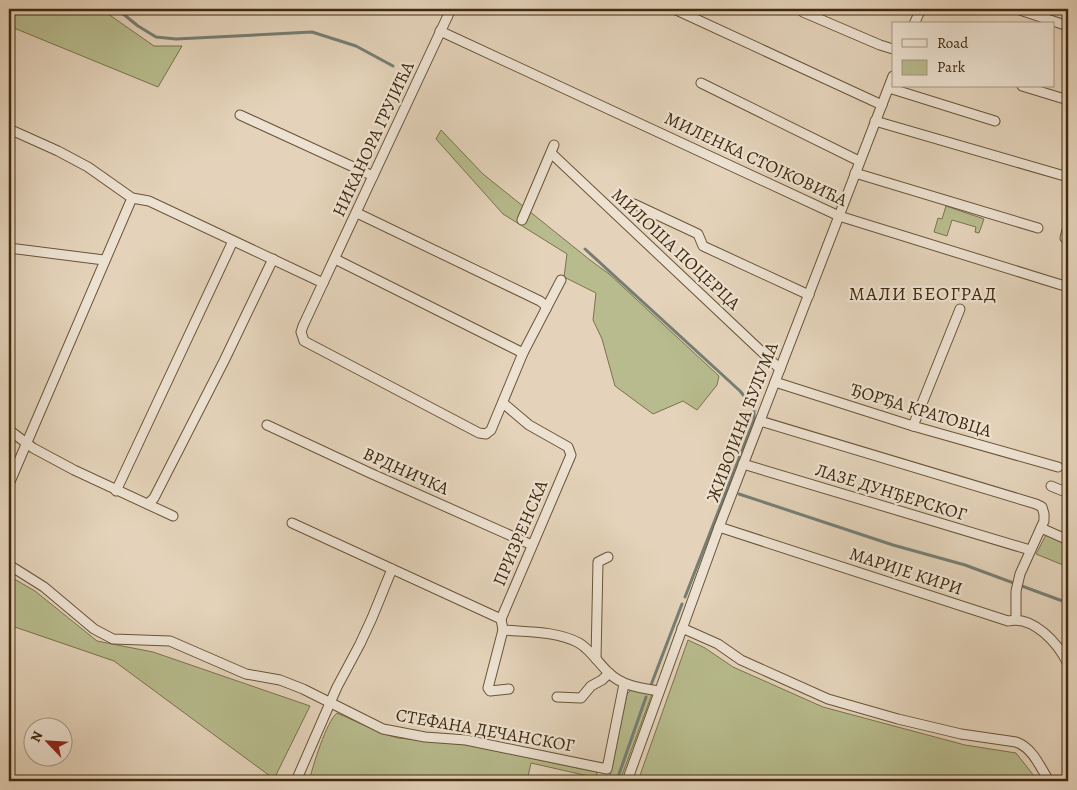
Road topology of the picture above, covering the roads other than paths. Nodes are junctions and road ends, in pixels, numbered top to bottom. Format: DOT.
graph roads {
  1 [pos="451,9"];
  2 [pos="674,9"];
  3 [pos="920,9"];
  4 [pos="1017,9"];
  5 [pos="803,12"];
  6 [pos="915,22"];
  7 [pos="1068,26"];
  8 [pos="440,31"];
  9 [pos="892,49"];
  10 [pos="892,78"];
  11 [pos="701,84"];
  12 [pos="888,88"];
  13 [pos="1029,88"];
  14 [pos="1068,100"];
  15 [pos="882,105"];
  16 [pos="240,115"];
  17 [pos="876,121"];
  18 [pos="996,121"];
  19 [pos="9,129"];
  20 [pos="859,161"];
  21 [pos="855,173"];
  22 [pos="373,176"];
  23 [pos="1068,177"];
  24 [pos="132,198"];
  25 [pos="634,204"];
  26 [pos="357,213"];
  27 [pos="839,216"];
  28 [pos="522,220"];
  29 [pos="1068,227"];
  30 [pos="1038,228"];
  31 [pos="1065,238"];
  32 [pos="233,241"];
  33 [pos="9,248"];
  34 [pos="273,259"];
  35 [pos="335,259"];
  36 [pos="104,260"];
  37 [pos="561,280"];
  38 [pos="323,283"];
  39 [pos="1068,287"];
  40 [pos="809,294"];
  41 [pos="546,309"];
  42 [pos="960,309"];
  43 [pos="523,353"];
  44 [pos="780,369"];
  45 [pos="774,382"];
  46 [pos="503,403"];
  47 [pos="760,421"];
  48 [pos="267,425"];
  49 [pos="913,426"];
  50 [pos="9,430"];
  51 [pos="26,443"];
  52 [pos="743,464"];
  53 [pos="1058,467"];
  54 [pos="9,484"];
  55 [pos="1051,486"];
  56 [pos="116,491"];
  57 [pos="1068,493"];
  58 [pos="148,504"];
  59 [pos="173,516"];
  60 [pos="292,523"];
  61 [pos="719,527"];
  62 [pos="1041,528"];
  63 [pos="1068,540"];
  64 [pos="532,545"];
  65 [pos="1030,550"];
  66 [pos="608,557"];
  67 [pos="9,565"];
  68 [pos="392,569"];
  69 [pos="501,619"];
  70 [pos="1016,620"];
  71 [pos="682,628"];
  72 [pos="503,630"];
  73 [pos="596,660"];
  74 [pos="1068,664"];
  75 [pos="608,673"];
  76 [pos="624,684"];
  77 [pos="509,689"];
  78 [pos="659,691"];
  79 [pos="557,696"];
  80 [pos="330,704"];
  81 [pos="296,781"];
  82 [pos="627,781"];
  83 [pos="1049,781"];
  1 -- 8 [label="street, НИКАНОРА ГРУЈИЋА"];
  2 -- 15 [label="street"];
  3 -- 6 [label="street"];
  4 -- 7 [label="street"];
  5 -- 9 [label="street"];
  8 -- 22 [label="street, НИКАНОРА ГРУЈИЋА"];
  8 -- 27 [label="street, МИЛЕНКА СТОЈКОВИЋА"];
  10 -- 12 [label="street, ЖИВОЈИНА ЋУЛУМА"];
  11 -- 20 [label="street"];
  12 -- 15 [label="street, ЖИВОЈИНА ЋУЛУМА"];
  12 -- 18 [label="street"];
  13 -- 14 [label="street"];
  15 -- 17 [label="street, ЖИВОЈИНА ЋУЛУМА"];
  16 -- 22 [label="street"];
  17 -- 20 [label="street, ЖИВОЈИНА ЋУЛУМА"];
  17 -- 23 [label="street"];
  19 -- 24 [label="street"];
  20 -- 21 [label="street, ЖИВОЈИНА ЋУЛУМА"];
  21 -- 27 [label="street, ЖИВОЈИНА ЋУЛУМА"];
  21 -- 30 [label="street"];
  22 -- 26 [label="street, НИКАНОРА ГРУЈИЋА"];
  24 -- 32 [label="street"];
  24 -- 36 [label="street"];
  25 -- 40 [label="street, МИЛОША ПОЦЕРЦА"];
  26 -- 35 [label="street, НИКАНОРА ГРУЈИЋА"];
  26 -- 41 [label="street"];
  27 -- 39 [label="street, МИЛЕНКА СТОЈКОВИЋА"];
  27 -- 40 [label="street, ЖИВОЈИНА ЋУЛУМА"];
  28 -- 44 [label="street, МИЛОША ПОЦЕРЦА"];
  29 -- 31 [label="street"];
  32 -- 34 [label="street"];
  32 -- 56 [label="street"];
  33 -- 36 [label="street"];
  34 -- 38 [label="street"];
  34 -- 58 [label="street"];
  35 -- 38 [label="street, НИКАНОРА ГРУЈИЋА"];
  35 -- 43 [label="street"];
  36 -- 51 [label="street"];
  37 -- 41 [label="street"];
  38 -- 46 [label="street, НИКАНОРА ГРУЈИЋА"];
  40 -- 44 [label="street, ЖИВОЈИНА ЋУЛУМА"];
  41 -- 43 [label="street"];
  42 -- 49 [label="street"];
  43 -- 46 [label="street"];
  44 -- 45 [label="street, ЖИВОЈИНА ЋУЛУМА"];
  45 -- 47 [label="street, ЖИВОЈИНА ЋУЛУМА"];
  45 -- 49 [label="street, ЂОРЂА КРАТОВЦА"];
  46 -- 64 [label="street, ПРИЗРЕНСКА"];
  47 -- 52 [label="street, ЖИВОЈИНА ЋУЛУМА"];
  47 -- 62 [label="street"];
  48 -- 64 [label="street, ВРДНИЧКА"];
  49 -- 53 [label="street, ЂОРЂА КРАТОВЦА"];
  50 -- 51 [label="street"];
  51 -- 54 [label="street"];
  51 -- 56 [label="street"];
  52 -- 61 [label="street, ЖИВОЈИНА ЋУЛУМА"];
  52 -- 65 [label="street, ЛАЗЕ ДУНЂЕРСКОГ"];
  55 -- 57 [label="street"];
  56 -- 58 [label="street"];
  58 -- 59 [label="street"];
  60 -- 68 [label="street"];
  61 -- 70 [label="street, МАРИЈЕ КИРИ"];
  61 -- 71 [label="street, ЖИВОЈИНА ЋУЛУМА"];
  62 -- 63 [label="street"];
  62 -- 65 [label="street"];
  64 -- 69 [label="street, ПРИЗРЕНСКА"];
  65 -- 70 [label="street"];
  66 -- 73 [label="street"];
  67 -- 80 [label="street, СТЕФАНА ДЕЧАНСКОГ"];
  68 -- 69 [label="street"];
  68 -- 80 [label="street"];
  69 -- 72 [label="street"];
  70 -- 74 [label="street, МАРИЈЕ КИРИ"];
  71 -- 78 [label="street, ЖИВОЈИНА ЋУЛУМА"];
  71 -- 83 [label="street"];
  72 -- 73 [label="street"];
  72 -- 77 [label="street"];
  73 -- 75 [label="street"];
  75 -- 76 [label="street"];
  75 -- 79 [label="street"];
  76 -- 78 [label="street"];
  76 -- 80 [label="street, СТЕФАНА ДЕЧАНСКОГ"];
  78 -- 82 [label="street, ЖИВОЈИНА ЋУЛУМА"];
  80 -- 81 [label="street"];
}
